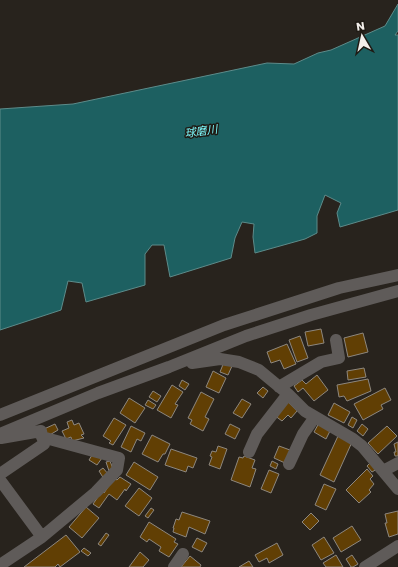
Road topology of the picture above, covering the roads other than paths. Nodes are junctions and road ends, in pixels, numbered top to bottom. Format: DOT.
graph roads {
  1 [pos="398,275"];
  2 [pos="398,291"];
  3 [pos="336,340"];
  4 [pos="169,367"];
  5 [pos="113,369"];
  6 [pos="284,390"];
  7 [pos="0,415"];
  8 [pos="315,417"];
  9 [pos="0,434"];
  10 [pos="0,438"];
  11 [pos="42,438"];
  12 [pos="249,452"];
  13 [pos="398,463"];
  14 [pos="289,464"];
  15 [pos="383,471"];
  16 [pos="0,474"];
  17 [pos="0,480"];
  18 [pos="398,489"];
  19 [pos="42,537"];
  20 [pos="398,546"];
  21 [pos="183,554"];
  22 [pos="2,566"];
  23 [pos="174,567"];
  24 [pos="365,567"];
  1 -- 5 [label="street"];
  2 -- 4 [label="street"];
  3 -- 6 [label="street"];
  4 -- 5 [label="street"];
  4 -- 6 [label="street"];
  4 -- 9 [label="street"];
  5 -- 7 [label="street"];
  6 -- 8 [label="street"];
  6 -- 12 [label="street"];
  8 -- 14 [label="street"];
  8 -- 15 [label="street"];
  10 -- 11 [label="street"];
  11 -- 16 [label="street"];
  11 -- 19 [label="street"];
  13 -- 15 [label="street"];
  15 -- 18 [label="street"];
  17 -- 19 [label="street"];
  19 -- 22 [label="street"];
  20 -- 24 [label="street"];
  21 -- 23 [label="street"];
}
